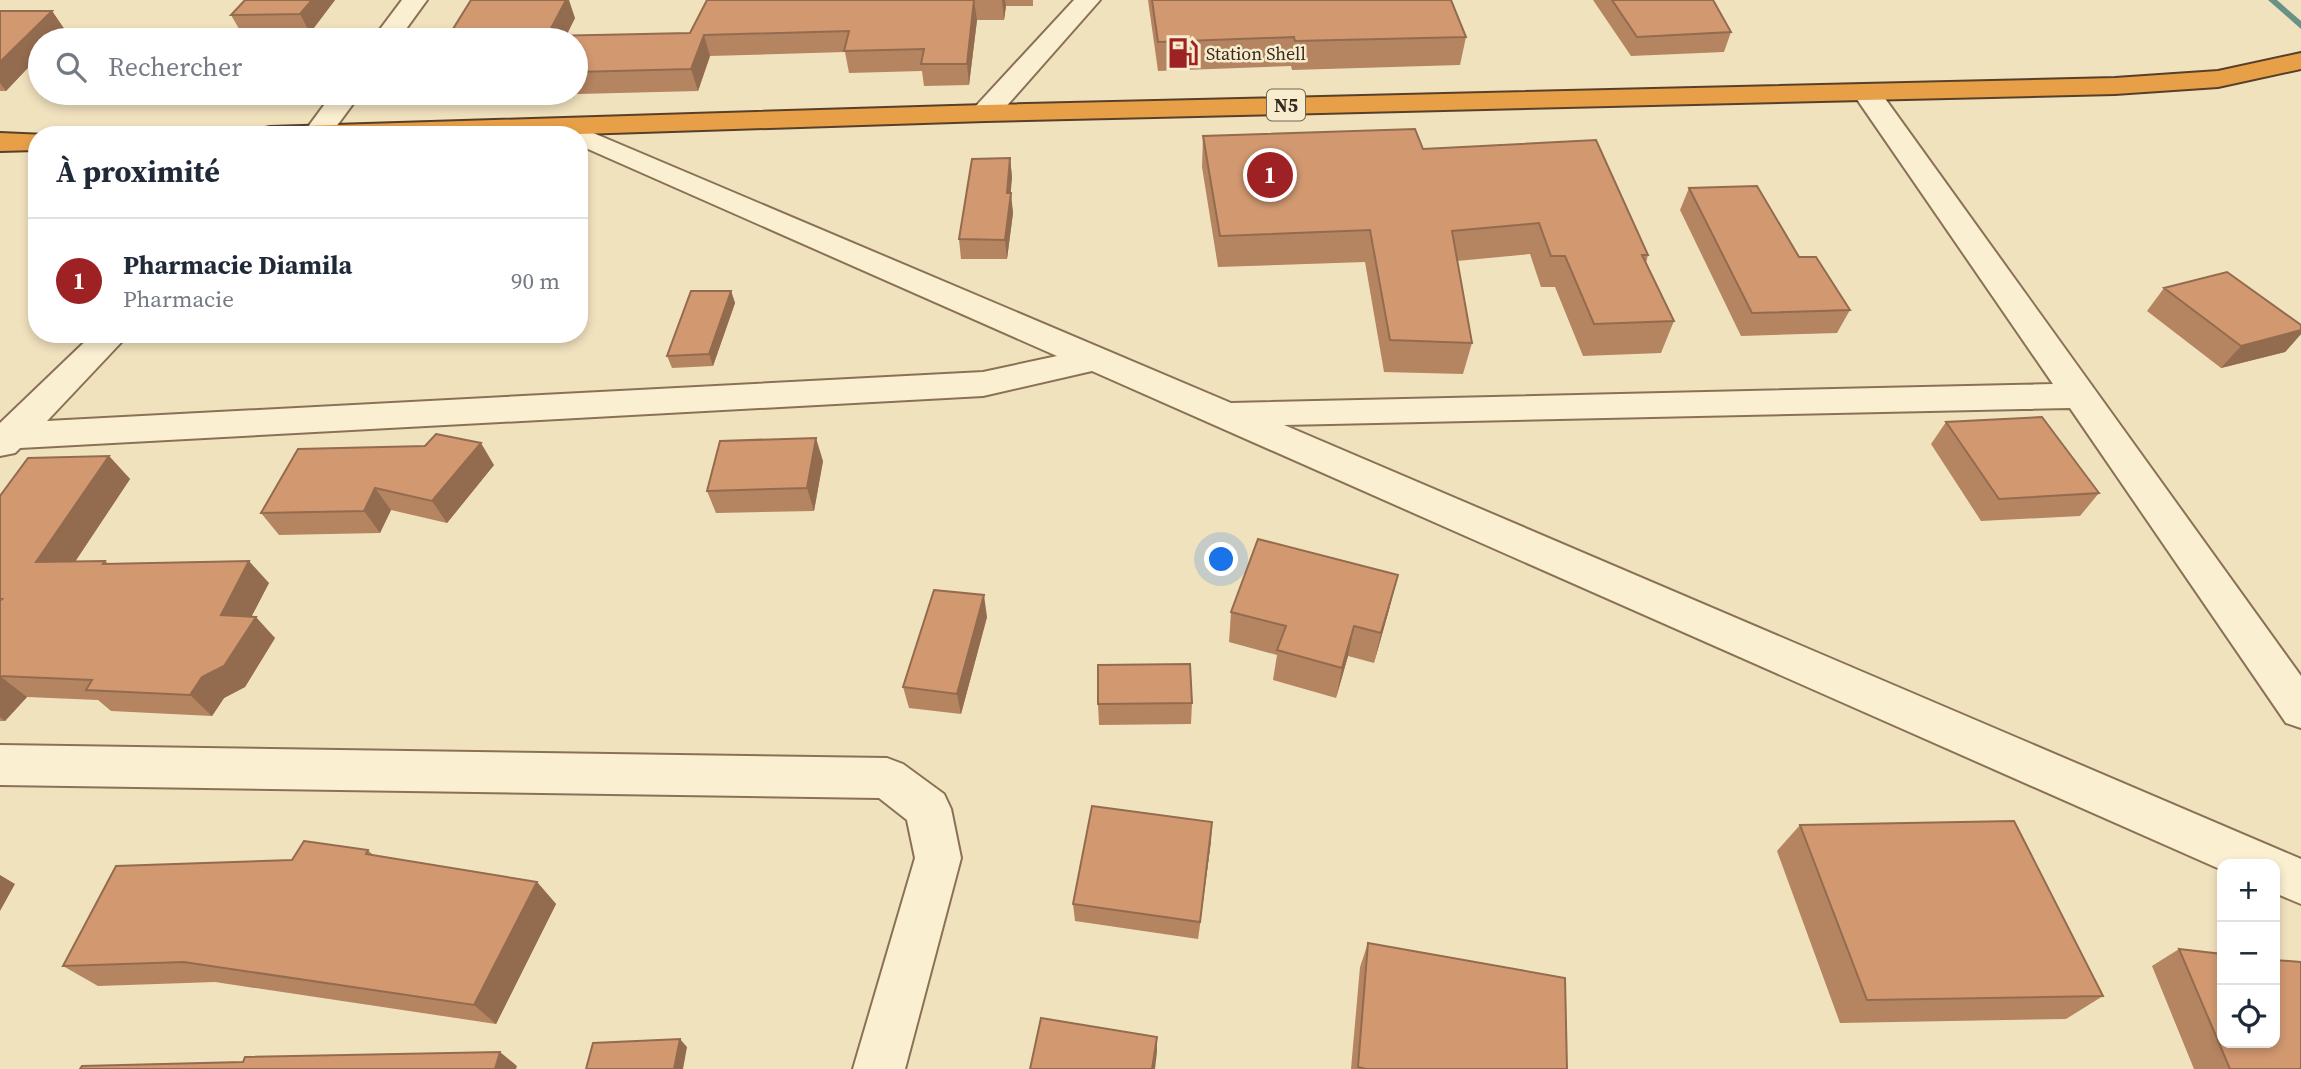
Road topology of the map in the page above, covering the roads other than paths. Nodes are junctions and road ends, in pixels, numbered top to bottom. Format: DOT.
graph roads {
  1 [pos="415,0"];
  2 [pos="1088,0"];
  3 [pos="394,28"];
  4 [pos="2301,61"];
  5 [pos="1866,92"];
  6 [pos="338,105"];
  7 [pos="985,113"];
  8 [pos="322,126"];
  9 [pos="588,131"];
  10 [pos="588,139"];
  11 [pos="28,141"];
  12 [pos="0,142"];
  13 [pos="104,343"];
  14 [pos="1096,359"];
  15 [pos="2080,396"];
  16 [pos="1224,415"];
  17 [pos="4,439"];
  18 [pos="2301,710"];
  19 [pos="0,765"];
  20 [pos="2248,859"];
  21 [pos="2280,872"];
  22 [pos="2301,882"];
  23 [pos="879,1069"];
  1 -- 3 [label="street"];
  2 -- 7 [label="street"];
  4 -- 5 [label="highway, N5"];
  5 -- 7 [label="highway, N5"];
  5 -- 15 [label="street"];
  6 -- 8 [label="street"];
  7 -- 9 [label="highway, N5"];
  10 -- 14 [label="street"];
  11 -- 12 [label="highway"];
  13 -- 17 [label="street"];
  14 -- 16 [label="street"];
  14 -- 17 [label="street"];
  15 -- 16 [label="street"];
  15 -- 18 [label="street"];
  16 -- 20 [label="street"];
  19 -- 23 [label="street"];
  21 -- 22 [label="street"];
}
